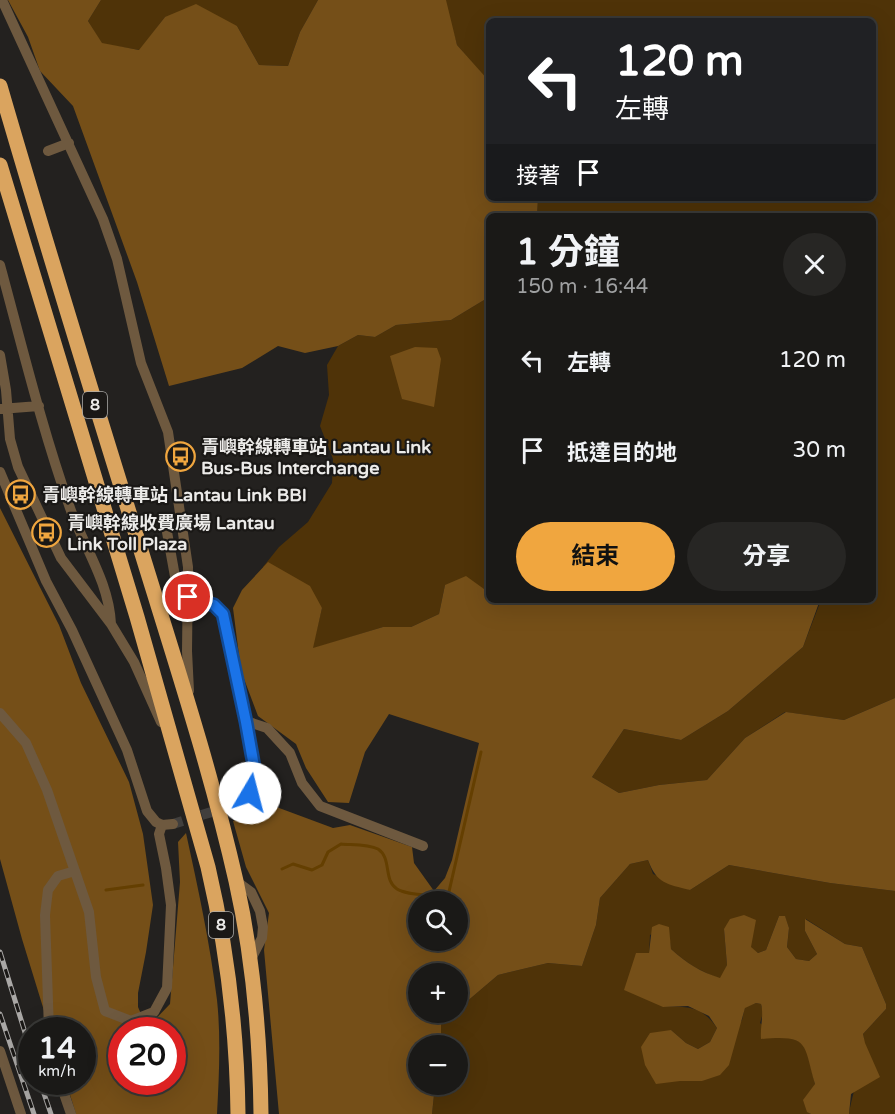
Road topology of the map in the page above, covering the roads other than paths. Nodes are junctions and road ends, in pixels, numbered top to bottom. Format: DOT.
graph roads {
  1 [pos="2,0"];
  2 [pos="0,86"];
  3 [pos="69,143"];
  4 [pos="48,151"];
  5 [pos="0,165"];
  6 [pos="0,265"];
  7 [pos="3,285"];
  8 [pos="0,355"];
  9 [pos="39,406"];
  10 [pos="4,409"];
  11 [pos="0,472"];
  12 [pos="167,532"];
  13 [pos="188,597"];
  14 [pos="111,624"];
  15 [pos="0,713"];
  16 [pos="194,722"];
  17 [pos="246,722"];
  18 [pos="180,766"];
  19 [pos="234,804"];
  20 [pos="423,846"];
  21 [pos="75,871"];
  22 [pos="49,1017"];
  23 [pos="0,1051"];
  24 [pos="64,1095"];
  25 [pos="21,1114"];
  26 [pos="71,1114"];
  27 [pos="238,1114"];
  28 [pos="261,1114"];
  1 -- 3 [label="lane"];
  2 -- 16 [label="highway, 8"];
  3 -- 4 [label="lane"];
  3 -- 13 [label="lane"];
  5 -- 18 [label="highway, 8"];
  6 -- 7 [label="lane"];
  7 -- 9 [label="lane"];
  8 -- 10 [label="lane"];
  9 -- 10 [label="lane"];
  9 -- 14 [label="lane"];
  10 -- 14 [label="lane"];
  11 -- 21 [label="lane"];
  12 -- 13 [label="lane"];
  13 -- 16 [label="lane"];
  13 -- 17 [label="lane"];
  14 -- 18 [label="lane"];
  15 -- 21 [label="lane"];
  16 -- 28 [label="highway, 8"];
  17 -- 19 [label="lane"];
  17 -- 20 [label="lane"];
  18 -- 27 [label="highway, 8"];
  21 -- 22 [label="lane"];
  23 -- 25 [label="lane"];
  24 -- 26 [label="lane"];
}
